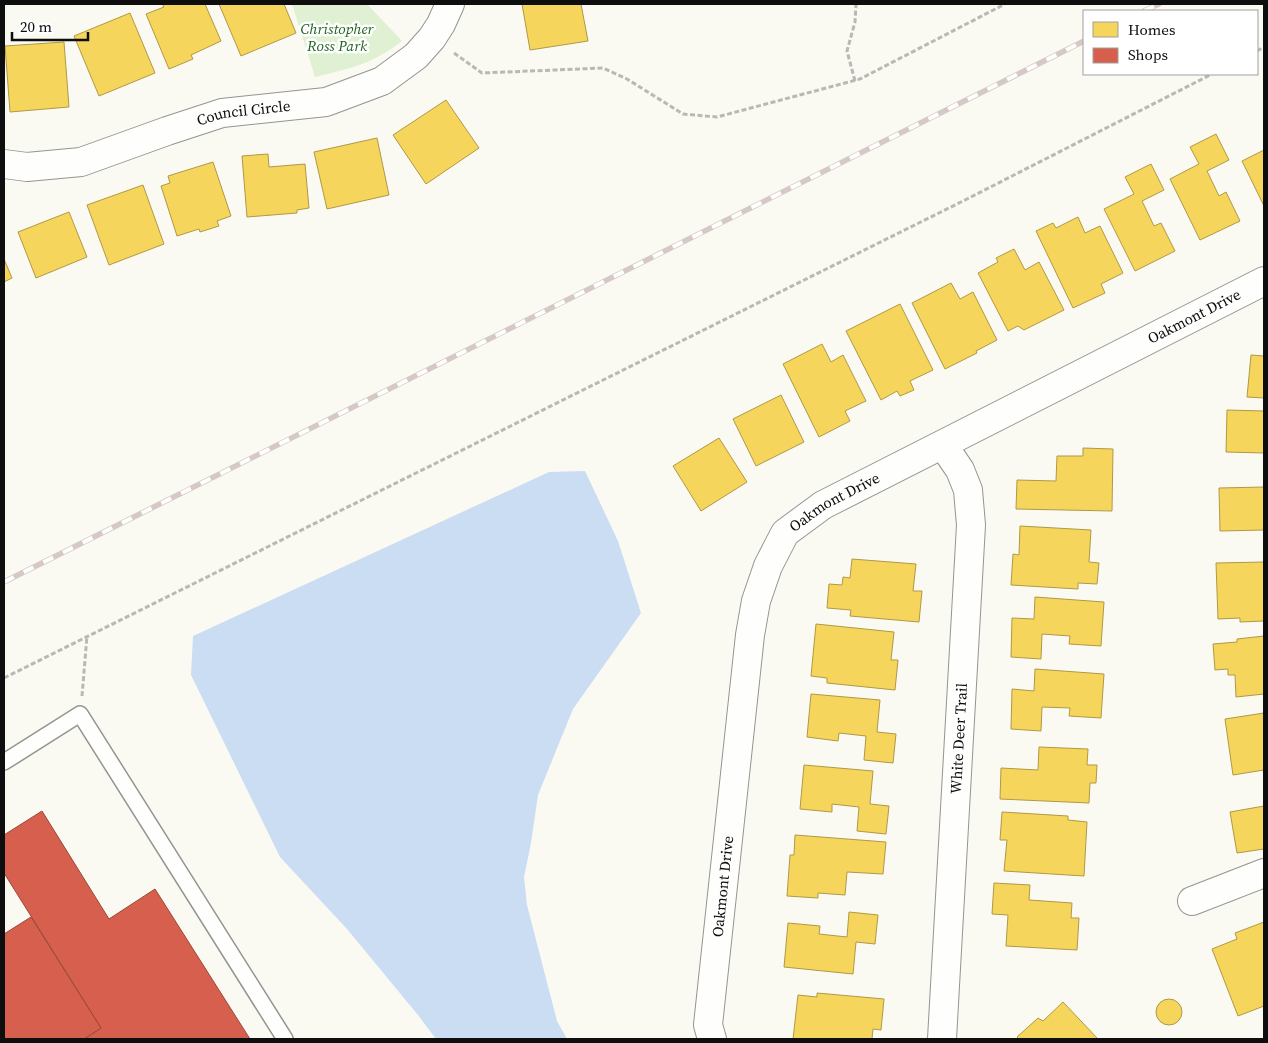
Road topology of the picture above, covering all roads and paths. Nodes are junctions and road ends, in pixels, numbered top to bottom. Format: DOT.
graph roads {
  1 [pos="450,4"];
  2 [pos="856,4"];
  3 [pos="1006,4"];
  4 [pos="432,38"];
  5 [pos="1210,75"];
  6 [pos="855,81"];
  7 [pos="4,164"];
  8 [pos="1264,282"];
  9 [pos="944,445"];
  10 [pos="88,636"];
  11 [pos="4,678"];
  12 [pos="80,714"];
  13 [pos="4,762"];
  14 [pos="1264,873"];
  15 [pos="1192,902"];
  16 [pos="285,1039"];
  17 [pos="712,1039"];
  18 [pos="942,1039"];
  1 -- 4 [label="street, Council Circle"];
  2 -- 6 [label="path"];
  3 -- 6 [label="path"];
  4 -- 6 [label="path"];
  4 -- 7 [label="street, Council Circle"];
  5 -- 10 [label="path"];
  8 -- 9 [label="street, Oakmont Drive"];
  9 -- 17 [label="street, Oakmont Drive"];
  9 -- 18 [label="street, White Deer Trail"];
  10 -- 11 [label="path"];
  10 -- 12 [label="path"];
  12 -- 13 [label="lane"];
  12 -- 16 [label="lane"];
  14 -- 15 [label="street"];
}
